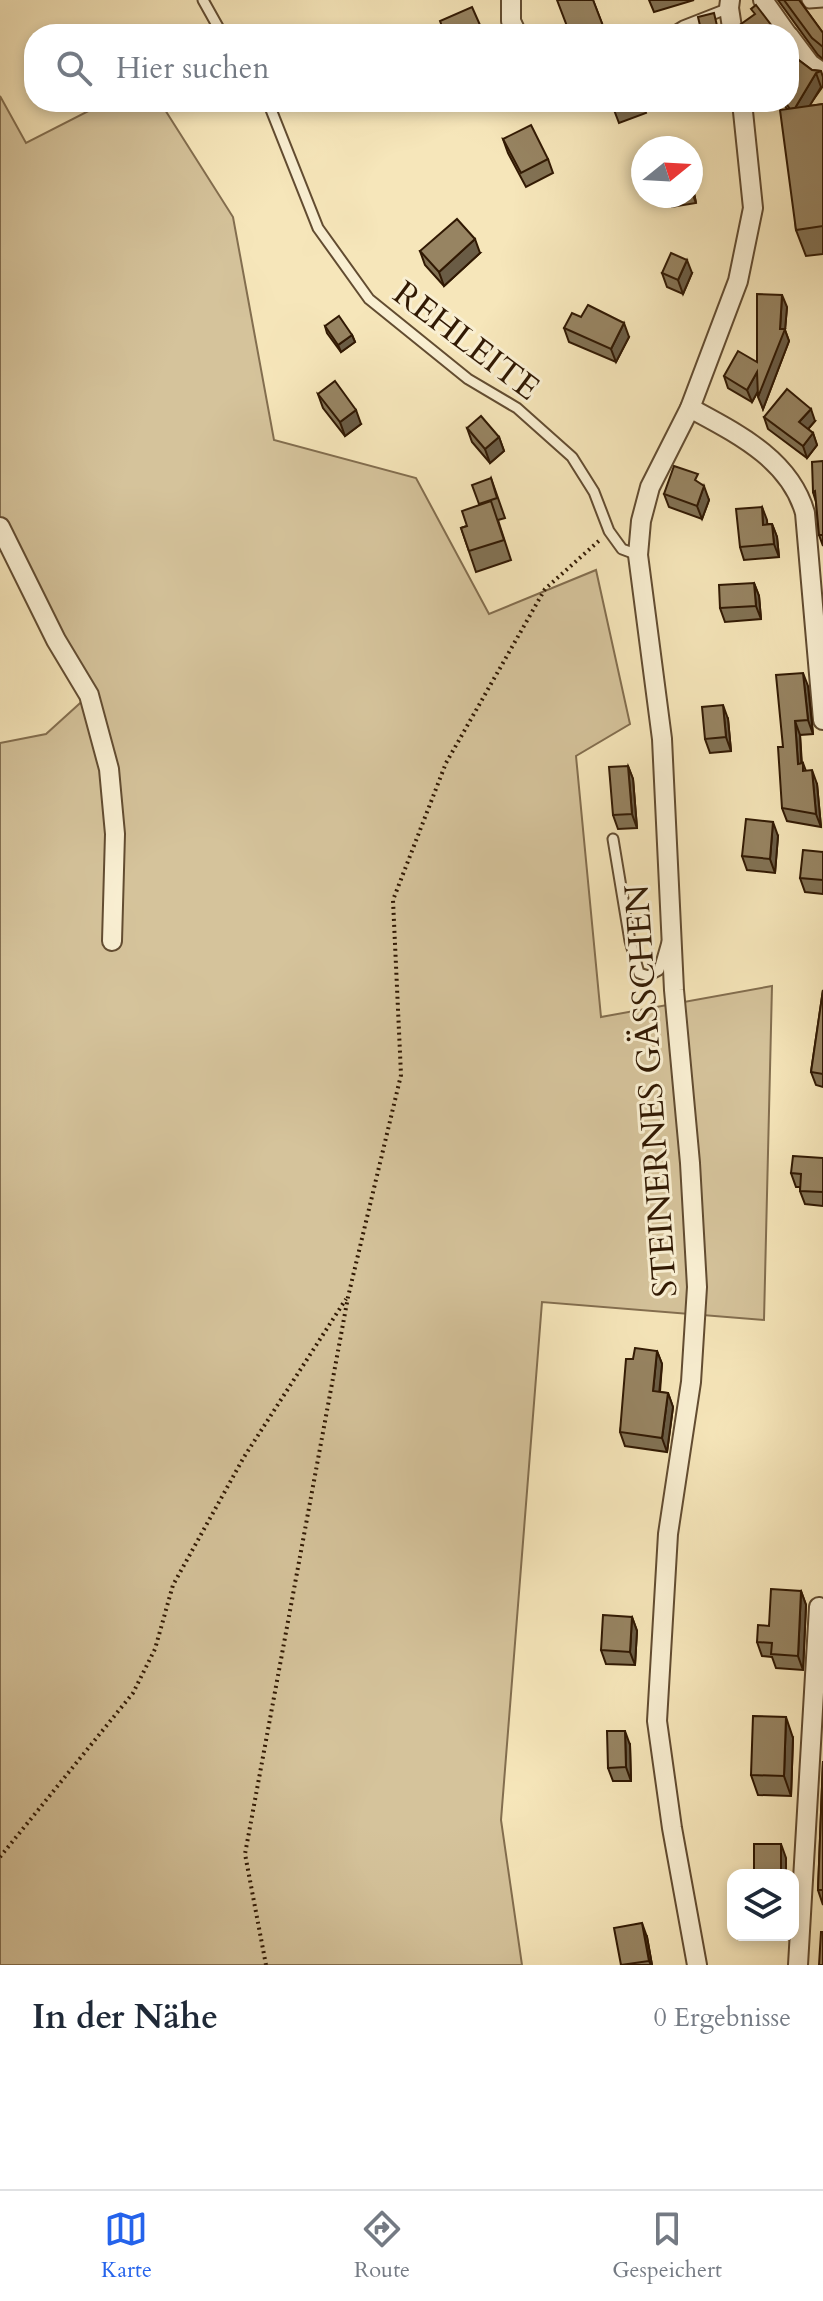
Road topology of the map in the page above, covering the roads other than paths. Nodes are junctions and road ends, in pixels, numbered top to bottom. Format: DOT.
graph roads {
  1 [pos="203,0"];
  2 [pos="511,0"];
  3 [pos="763,0"];
  4 [pos="807,0"];
  5 [pos="823,2"];
  6 [pos="729,4"];
  7 [pos="216,24"];
  8 [pos="512,24"];
  9 [pos="687,24"];
  10 [pos="732,24"];
  11 [pos="780,24"];
  12 [pos="799,50"];
  13 [pos="823,73"];
  14 [pos="272,112"];
  15 [pos="743,112"];
  16 [pos="690,408"];
  17 [pos="0,527"];
  18 [pos="638,555"];
  19 [pos="823,720"];
  20 [pos="613,839"];
  21 [pos="671,931"];
  22 [pos="112,941"];
  23 [pos="819,1607"];
  24 [pos="697,1965"];
  25 [pos="798,1965"];
  1 -- 7 [label="lane"];
  2 -- 8 [label="street"];
  3 -- 11 [label="street"];
  4 -- 5 [label="lane"];
  6 -- 9 [label="lane"];
  6 -- 10 [label="street"];
  12 -- 13 [label="street"];
  14 -- 18 [label="lane, REHLEITE"];
  15 -- 16 [label="street, STEINERNES GÄSSCHEN"];
  16 -- 18 [label="street, STEINERNES GÄSSCHEN"];
  16 -- 19 [label="street"];
  17 -- 22 [label="street"];
  18 -- 21 [label="street, STEINERNES GÄSSCHEN"];
  20 -- 21 [label="lane"];
  21 -- 24 [label="street, STEINERNES GÄSSCHEN"];
  23 -- 25 [label="street"];
}
